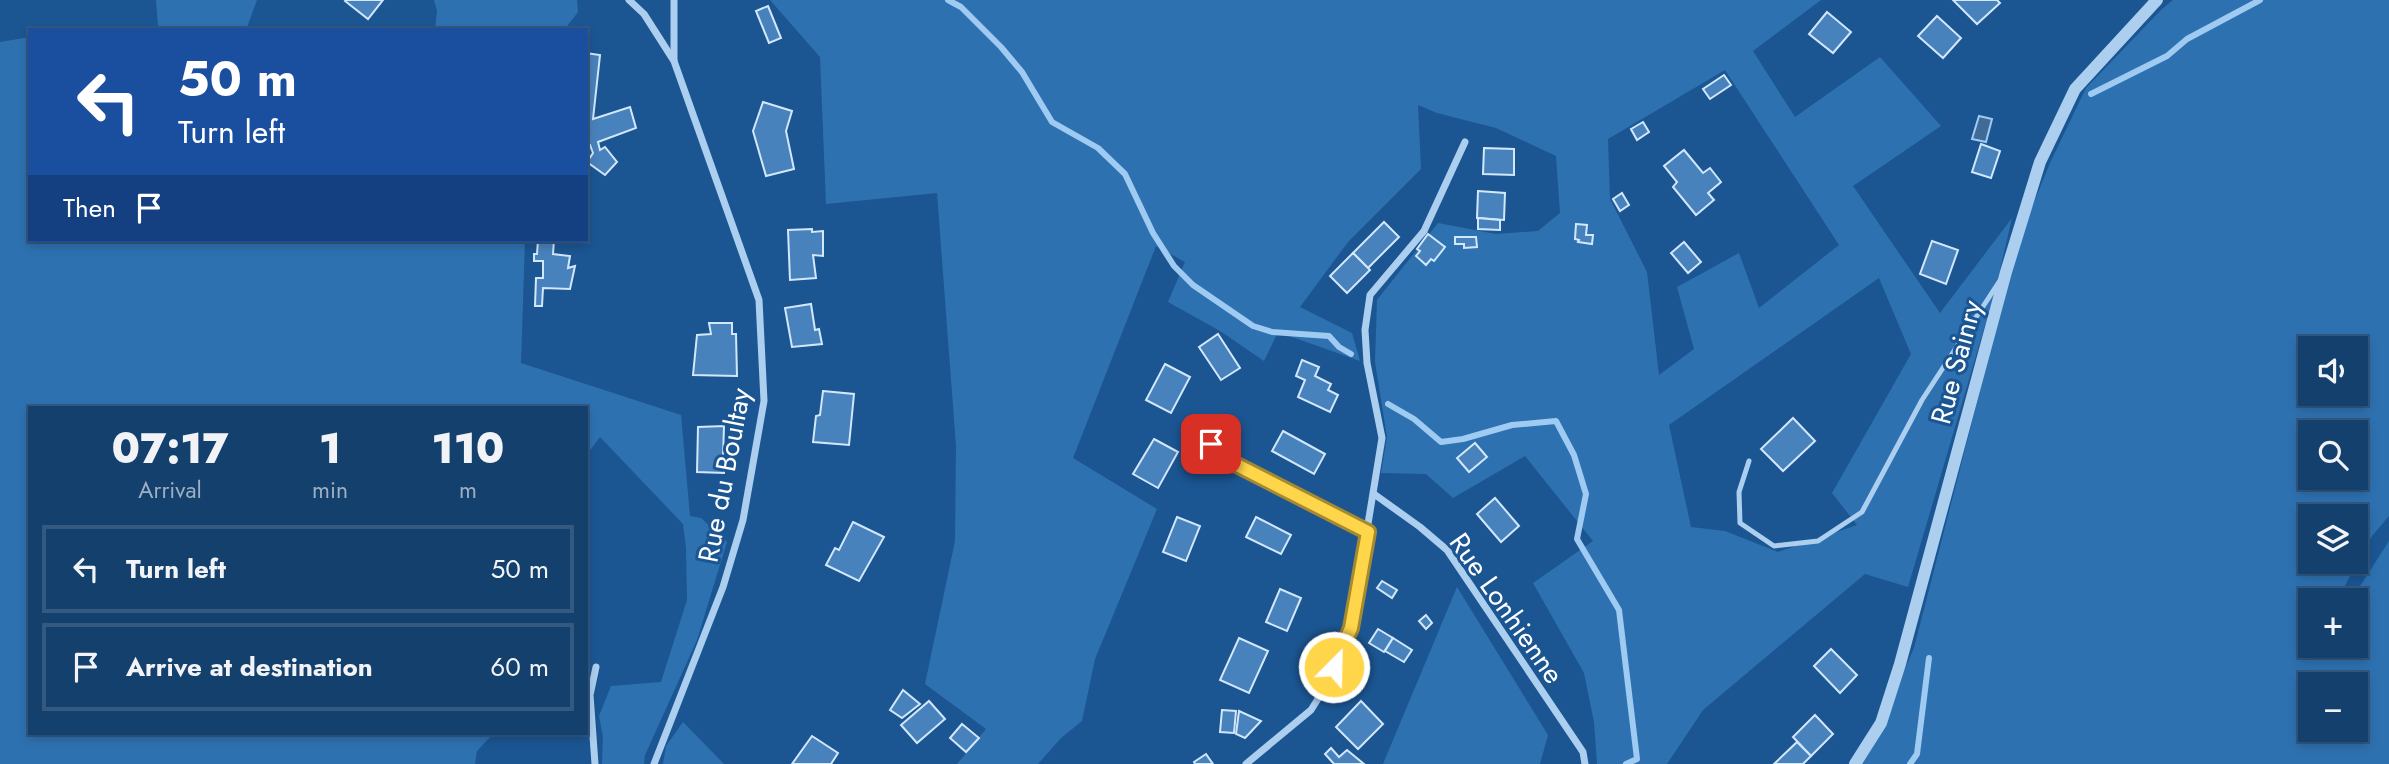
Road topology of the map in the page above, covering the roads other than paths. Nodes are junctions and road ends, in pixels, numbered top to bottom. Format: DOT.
graph roads {
  1 [pos="629,0"];
  2 [pos="674,0"];
  3 [pos="2157,0"];
  4 [pos="674,61"];
  5 [pos="1465,142"];
  6 [pos="2006,272"];
  7 [pos="1211,444"];
  8 [pos="1749,461"];
  9 [pos="1374,494"];
  10 [pos="1368,532"];
  11 [pos="596,667"];
  12 [pos="595,764"];
  13 [pos="654,764"];
  14 [pos="1246,764"];
  15 [pos="1585,764"];
  16 [pos="1855,764"];
  1 -- 4 [label="street, Rue du Boultay"];
  2 -- 4 [label="street"];
  3 -- 6 [label="street, Rue Sainry"];
  4 -- 13 [label="street, Rue du Boultay"];
  5 -- 9 [label="street"];
  6 -- 8 [label="lane"];
  6 -- 16 [label="street, Rue Sainry"];
  7 -- 10 [label="street"];
  9 -- 10 [label="street"];
  9 -- 15 [label="street, Rue Lonhienne"];
  10 -- 14 [label="street"];
  11 -- 12 [label="street"];
}
